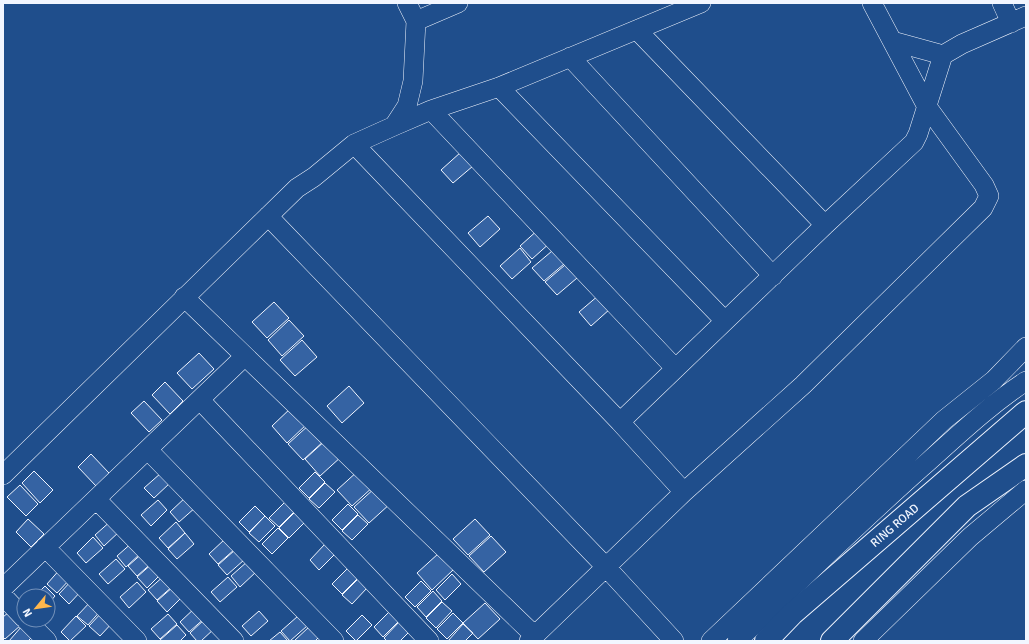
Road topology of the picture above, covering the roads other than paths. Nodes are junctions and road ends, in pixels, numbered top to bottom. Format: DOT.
graph roads {
  1 [pos="407,3"];
  2 [pos="458,3"];
  3 [pos="701,3"];
  4 [pos="872,3"];
  5 [pos="1002,3"];
  6 [pos="1018,19"];
  7 [pos="416,21"];
  8 [pos="637,30"];
  9 [pos="892,41"];
  10 [pos="943,55"];
  11 [pos="570,57"];
  12 [pos="499,87"];
  13 [pos="926,105"];
  14 [pos="431,110"];
  15 [pos="394,126"];
  16 [pos="354,144"];
  17 [pos="268,216"];
  18 [pos="825,225"];
  19 [pos="773,276"];
  20 [pos="184,297"];
  21 [pos="725,320"];
  22 [pos="1026,347"];
  23 [pos="245,356"];
  24 [pos="675,368"];
  25 [pos="1026,381"];
  26 [pos="200,400"];
  27 [pos="1026,412"];
  28 [pos="620,422"];
  29 [pos="148,450"];
  30 [pos="1026,465"];
  31 [pos="3,475"];
  32 [pos="1026,490"];
  33 [pos="684,492"];
  34 [pos="96,499"];
  35 [pos="45,547"];
  36 [pos="606,567"];
  37 [pos="3,588"];
  38 [pos="3,596"];
  39 [pos="16,610"];
  40 [pos="34,628"];
  41 [pos="532,638"];
  42 [pos="47,641"];
  43 [pos="137,641"];
  44 [pos="234,641"];
  45 [pos="334,641"];
  46 [pos="429,641"];
  47 [pos="674,641"];
  48 [pos="711,641"];
  49 [pos="738,641"];
  50 [pos="766,641"];
  51 [pos="832,641"];
  52 [pos="863,641"];
  1 -- 7 [label="street"];
  2 -- 7 [label="street"];
  3 -- 8 [label="street"];
  4 -- 9 [label="street"];
  5 -- 6 [label="street"];
  6 -- 10 [label="street"];
  7 -- 15 [label="street"];
  8 -- 11 [label="street"];
  8 -- 18 [label="street"];
  9 -- 10 [label="street"];
  9 -- 13 [label="street"];
  10 -- 13 [label="street"];
  11 -- 12 [label="street"];
  11 -- 19 [label="street"];
  12 -- 14 [label="street"];
  12 -- 21 [label="street"];
  13 -- 18 [label="street"];
  13 -- 33 [label="street"];
  14 -- 15 [label="street"];
  14 -- 24 [label="street"];
  15 -- 16 [label="street"];
  16 -- 17 [label="street"];
  16 -- 28 [label="street"];
  17 -- 20 [label="street"];
  17 -- 36 [label="street"];
  18 -- 19 [label="street"];
  19 -- 21 [label="street"];
  20 -- 23 [label="street"];
  20 -- 31 [label="street"];
  21 -- 24 [label="street"];
  22 -- 48 [label="street"];
  23 -- 26 [label="street"];
  23 -- 41 [label="street"];
  24 -- 28 [label="street"];
  25 -- 49 [label="street"];
  26 -- 29 [label="street"];
  26 -- 46 [label="street"];
  27 -- 50 [label="highway, RING ROAD"];
  28 -- 33 [label="street"];
  29 -- 34 [label="street"];
  29 -- 45 [label="street"];
  30 -- 51 [label="highway"];
  32 -- 52 [label="street"];
  33 -- 36 [label="street"];
  34 -- 35 [label="street"];
  34 -- 44 [label="street"];
  35 -- 37 [label="street"];
  35 -- 43 [label="street"];
  36 -- 41 [label="street"];
  36 -- 47 [label="street"];
  38 -- 39 [label="street"];
  40 -- 42 [label="street"];
}
